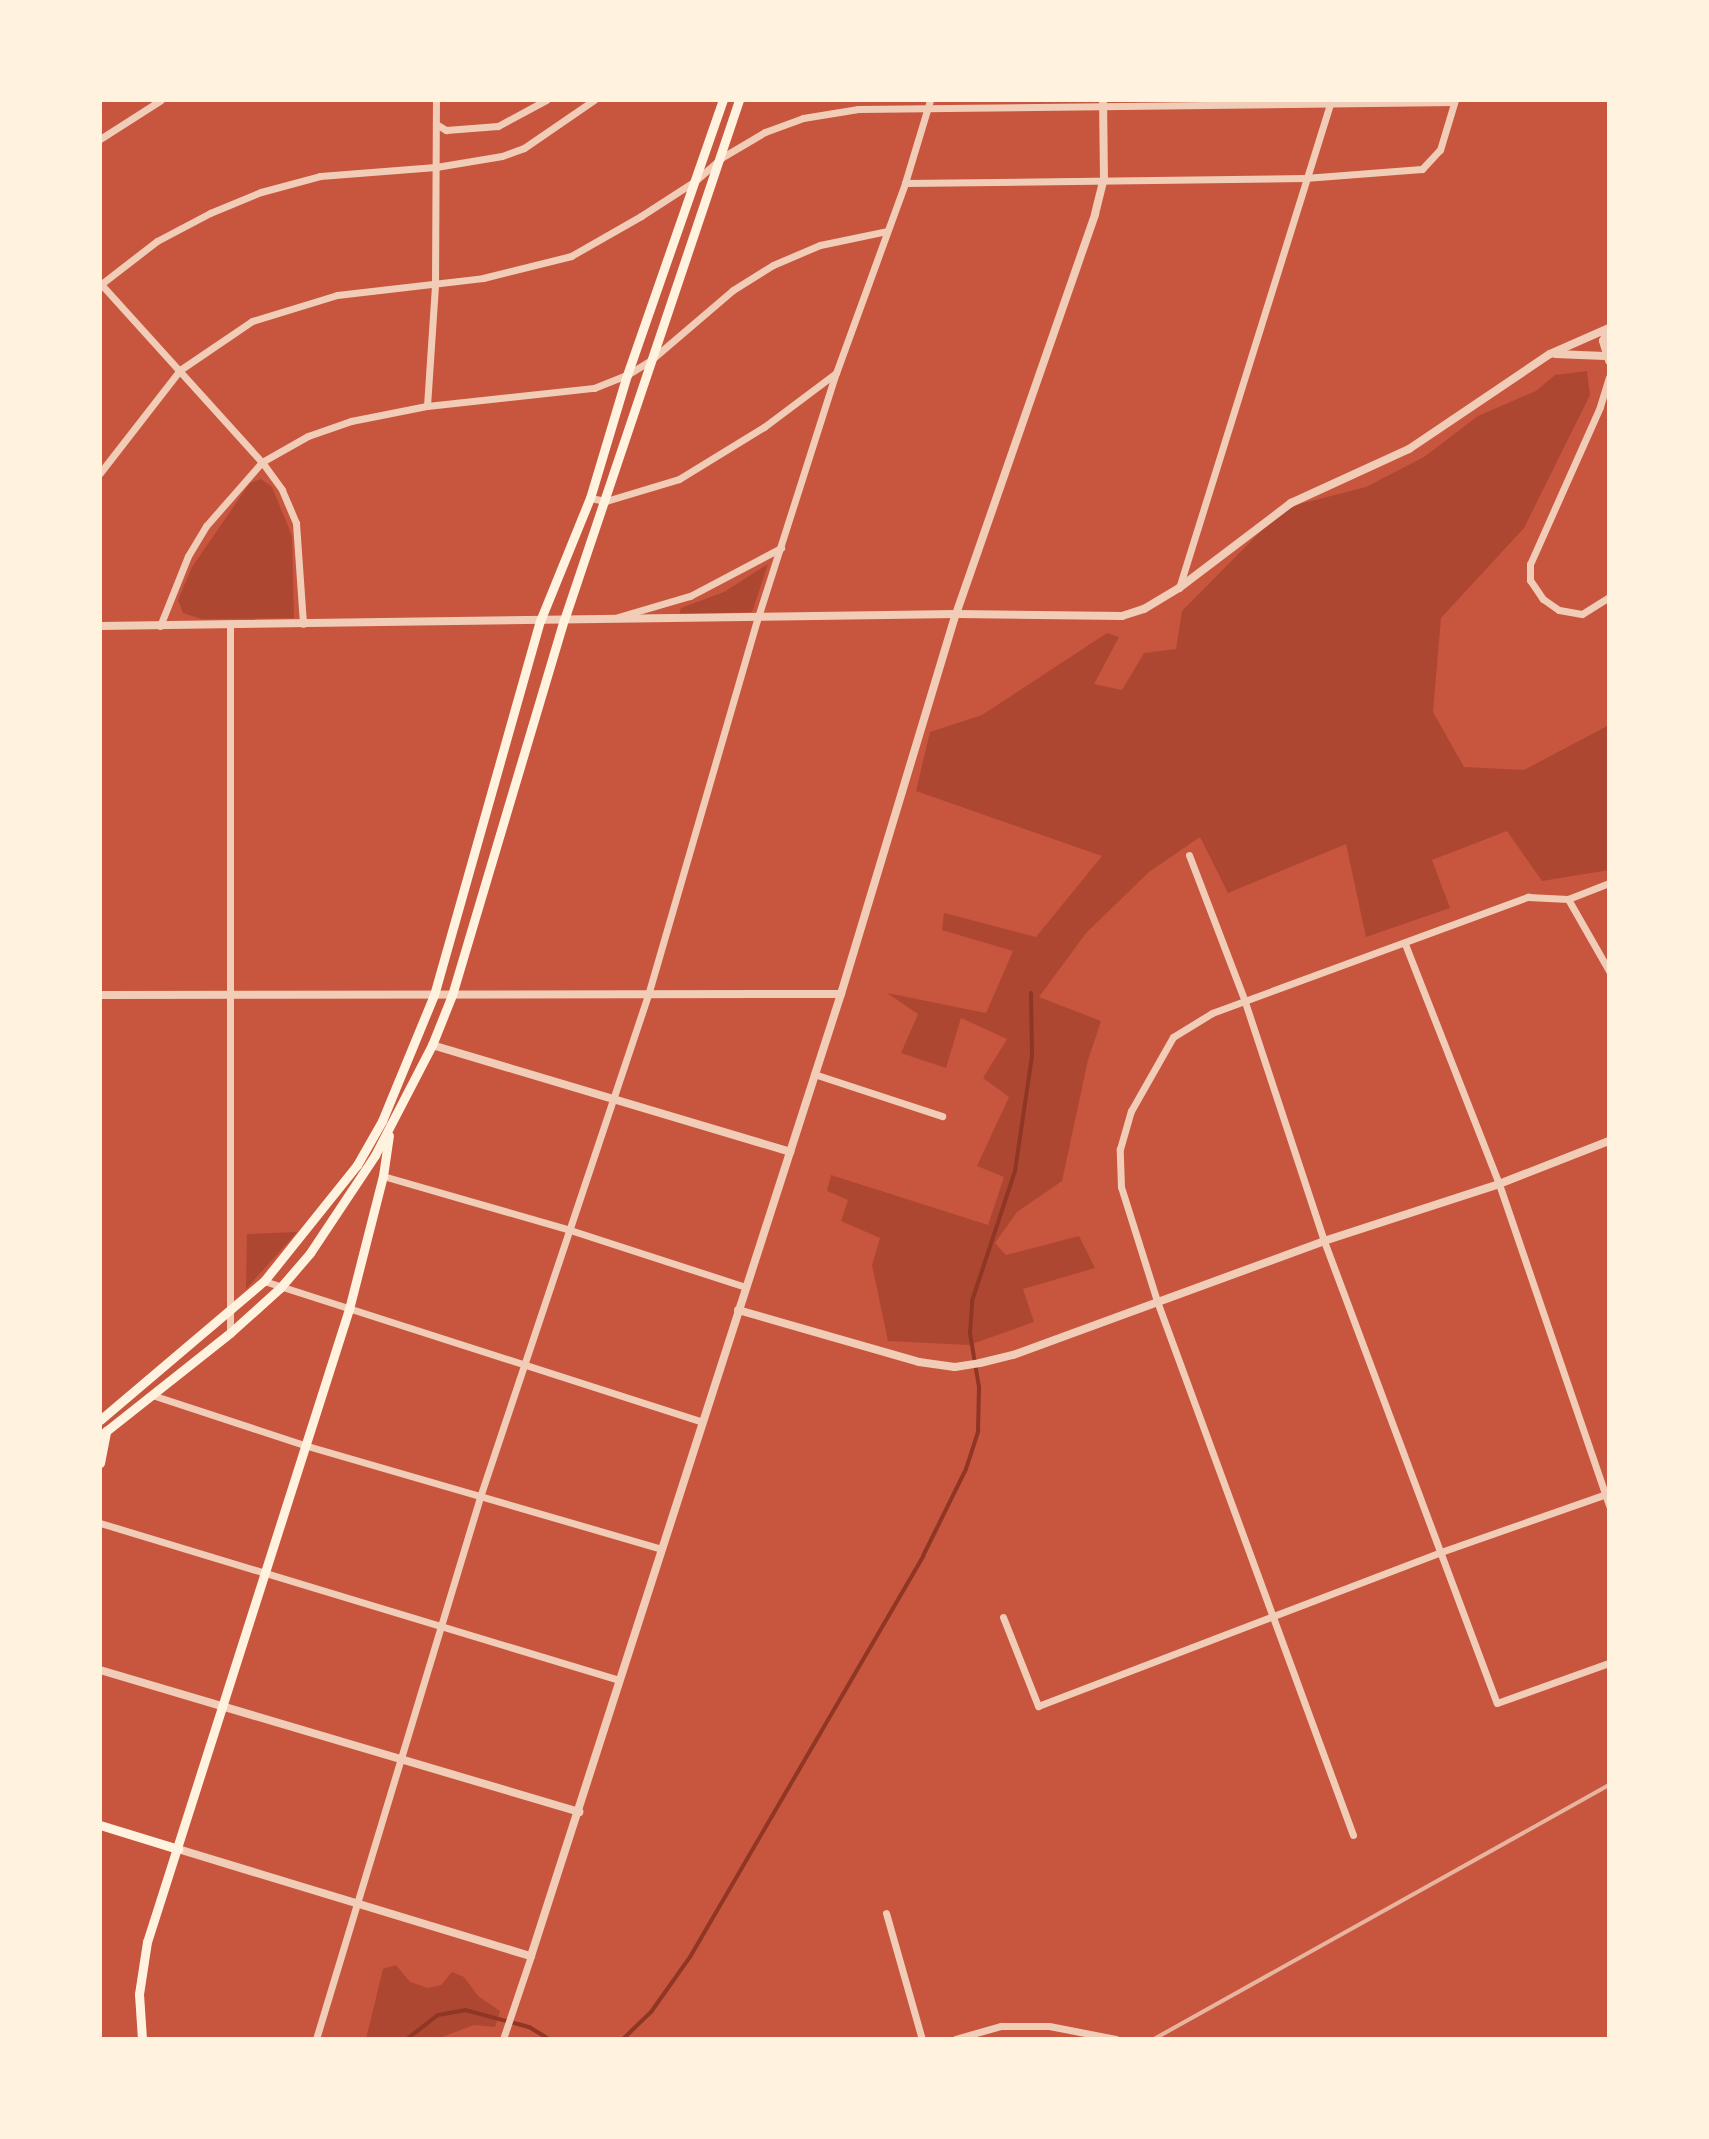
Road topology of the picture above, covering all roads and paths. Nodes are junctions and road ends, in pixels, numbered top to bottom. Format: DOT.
graph roads {
  1 [pos="161,100"];
  2 [pos="436,100"];
  3 [pos="546,100"];
  4 [pos="594,100"];
  5 [pos="723,100"];
  6 [pos="739,100"];
  7 [pos="1454,101"];
  8 [pos="1331,102"];
  9 [pos="929,104"];
  10 [pos="1103,104"];
  11 [pos="436,124"];
  12 [pos="100,139"];
  13 [pos="721,158"];
  14 [pos="436,167"];
  15 [pos="1305,178"];
  16 [pos="1104,179"];
  17 [pos="695,181"];
  18 [pos="905,183"];
  19 [pos="887,231"];
  20 [pos="100,284"];
  21 [pos="435,285"];
  22 [pos="1609,328"];
  23 [pos="1550,354"];
  24 [pos="1607,358"];
  25 [pos="651,360"];
  26 [pos="180,370"];
  27 [pos="836,373"];
  28 [pos="627,375"];
  29 [pos="1609,377"];
  30 [pos="427,406"];
  31 [pos="262,462"];
  32 [pos="100,473"];
  33 [pos="590,498"];
  34 [pos="606,501"];
  35 [pos="781,548"];
  36 [pos="1179,588"];
  37 [pos="1609,597"];
  38 [pos="956,614"];
  39 [pos="610,619"];
  40 [pos="564,620"];
  41 [pos="757,620"];
  42 [pos="540,621"];
  43 [pos="303,624"];
  44 [pos="230,625"];
  45 [pos="100,626"];
  46 [pos="160,626"];
  47 [pos="1189,855"];
  48 [pos="1609,883"];
  49 [pos="1568,899"];
  50 [pos="1405,944"];
  51 [pos="1609,971"];
  52 [pos="841,994"];
  53 [pos="100,995"];
  54 [pos="434,995"];
  55 [pos="452,995"];
  56 [pos="648,995"];
  57 [pos="230,996"];
  58 [pos="1244,999"];
  59 [pos="432,1045"];
  60 [pos="814,1074"];
  61 [pos="611,1101"];
  62 [pos="942,1116"];
  63 [pos="390,1130"];
  64 [pos="1609,1141"];
  65 [pos="790,1152"];
  66 [pos="383,1176"];
  67 [pos="1499,1184"];
  68 [pos="567,1229"];
  69 [pos="1324,1241"];
  70 [pos="264,1281"];
  71 [pos="745,1287"];
  72 [pos="280,1288"];
  73 [pos="1157,1301"];
  74 [pos="349,1309"];
  75 [pos="738,1310"];
  76 [pos="229,1312"];
  77 [pos="230,1333"];
  78 [pos="524,1364"];
  79 [pos="155,1396"];
  80 [pos="110,1412"];
  81 [pos="100,1420"];
  82 [pos="701,1421"];
  83 [pos="103,1433"];
  84 [pos="304,1445"];
  85 [pos="100,1463"];
  86 [pos="481,1494"];
  87 [pos="1607,1494"];
  88 [pos="1609,1506"];
  89 [pos="100,1523"];
  90 [pos="661,1549"];
  91 [pos="1438,1553"];
  92 [pos="265,1572"];
  93 [pos="1003,1617"];
  94 [pos="1272,1617"];
  95 [pos="440,1627"];
  96 [pos="1609,1663"];
  97 [pos="100,1670"];
  98 [pos="619,1680"];
  99 [pos="223,1706"];
  100 [pos="399,1760"];
  101 [pos="579,1812"];
  102 [pos="100,1825"];
  103 [pos="1353,1835"];
  104 [pos="178,1849"];
  105 [pos="356,1906"];
  106 [pos="886,1913"];
  107 [pos="531,1956"];
  108 [pos="504,2036"];
  109 [pos="142,2039"];
  110 [pos="316,2039"];
  111 [pos="922,2039"];
  112 [pos="955,2039"];
  113 [pos="1116,2039"];
  1 -- 12 [label="street"];
  2 -- 11 [label="street"];
  3 -- 11 [label="street"];
  4 -- 14 [label="street"];
  5 -- 17 [label="main road"];
  6 -- 13 [label="main road"];
  7 -- 8 [label="street"];
  7 -- 15 [label="street"];
  8 -- 10 [label="street"];
  8 -- 15 [label="street"];
  9 -- 10 [label="street"];
  9 -- 13 [label="street"];
  9 -- 18 [label="street"];
  10 -- 16 [label="street"];
  11 -- 14 [label="street"];
  13 -- 17 [label="street"];
  13 -- 25 [label="main road"];
  14 -- 20 [label="street"];
  14 -- 21 [label="street"];
  15 -- 16 [label="street"];
  15 -- 36 [label="street"];
  16 -- 18 [label="street"];
  16 -- 38 [label="street"];
  17 -- 21 [label="street"];
  17 -- 28 [label="main road"];
  18 -- 19 [label="street"];
  19 -- 25 [label="street"];
  19 -- 27 [label="street"];
  20 -- 26 [label="street"];
  21 -- 26 [label="street"];
  21 -- 30 [label="street"];
  22 -- 23 [label="street"];
  22 -- 24 [label="street"];
  23 -- 24 [label="street"];
  23 -- 36 [label="street"];
  25 -- 28 [label="street"];
  25 -- 34 [label="main road"];
  26 -- 31 [label="street"];
  26 -- 32 [label="street"];
  27 -- 34 [label="street"];
  27 -- 35 [label="street"];
  28 -- 30 [label="street"];
  28 -- 33 [label="main road"];
  29 -- 37 [label="street"];
  30 -- 31 [label="street"];
  31 -- 43 [label="street"];
  31 -- 46 [label="street"];
  33 -- 34 [label="street"];
  33 -- 42 [label="main road"];
  34 -- 40 [label="main road"];
  35 -- 39 [label="street"];
  35 -- 41 [label="street"];
  36 -- 38 [label="street"];
  38 -- 41 [label="street"];
  38 -- 52 [label="street"];
  39 -- 40 [label="street"];
  39 -- 41 [label="street"];
  40 -- 42 [label="street"];
  40 -- 55 [label="main road"];
  41 -- 56 [label="street"];
  42 -- 43 [label="street"];
  42 -- 54 [label="main road"];
  43 -- 44 [label="street"];
  44 -- 46 [label="street"];
  44 -- 57 [label="street"];
  45 -- 46 [label="street"];
  47 -- 58 [label="street"];
  48 -- 49 [label="street"];
  49 -- 50 [label="street"];
  49 -- 51 [label="street"];
  50 -- 58 [label="street"];
  50 -- 67 [label="street"];
  52 -- 56 [label="street"];
  52 -- 60 [label="street"];
  53 -- 57 [label="street"];
  54 -- 55 [label="street"];
  54 -- 57 [label="street"];
  54 -- 70 [label="main road"];
  55 -- 56 [label="street"];
  55 -- 59 [label="main road"];
  56 -- 61 [label="street"];
  57 -- 76 [label="street"];
  58 -- 69 [label="street"];
  58 -- 73 [label="street"];
  59 -- 61 [label="street"];
  59 -- 63 [label="main road"];
  60 -- 62 [label="street"];
  60 -- 65 [label="street"];
  61 -- 65 [label="street"];
  61 -- 68 [label="street"];
  63 -- 66 [label="main road"];
  63 -- 72 [label="main road"];
  64 -- 67 [label="street"];
  65 -- 71 [label="street"];
  66 -- 68 [label="street"];
  66 -- 74 [label="main road"];
  67 -- 69 [label="street"];
  67 -- 87 [label="street"];
  68 -- 71 [label="street"];
  68 -- 78 [label="street"];
  69 -- 73 [label="street"];
  69 -- 91 [label="street"];
  70 -- 72 [label="street"];
  70 -- 76 [label="main road"];
  71 -- 75 [label="street"];
  72 -- 74 [label="street"];
  72 -- 77 [label="main road"];
  73 -- 75 [label="street"];
  73 -- 94 [label="street"];
  74 -- 78 [label="street"];
  74 -- 84 [label="main road"];
  75 -- 82 [label="street"];
  76 -- 77 [label="street"];
  76 -- 80 [label="main road"];
  77 -- 79 [label="main road"];
  78 -- 82 [label="street"];
  78 -- 86 [label="street"];
  79 -- 83 [label="main road"];
  79 -- 84 [label="street"];
  80 -- 81 [label="main road"];
  80 -- 83 [label="main road"];
  82 -- 90 [label="street"];
  83 -- 85 [label="main road"];
  84 -- 86 [label="street"];
  84 -- 92 [label="main road"];
  86 -- 90 [label="street"];
  86 -- 95 [label="street"];
  87 -- 88 [label="street"];
  87 -- 91 [label="street"];
  89 -- 92 [label="street"];
  90 -- 98 [label="street"];
  91 -- 94 [label="street"];
  91 -- 96 [label="street"];
  92 -- 95 [label="street"];
  92 -- 99 [label="main road"];
  93 -- 94 [label="street"];
  94 -- 103 [label="street"];
  95 -- 98 [label="street"];
  95 -- 100 [label="street"];
  97 -- 99 [label="street"];
  98 -- 101 [label="street"];
  99 -- 100 [label="street"];
  99 -- 104 [label="main road"];
  100 -- 101 [label="street"];
  100 -- 105 [label="street"];
  101 -- 107 [label="street"];
  102 -- 104 [label="main road"];
  104 -- 105 [label="street"];
  104 -- 109 [label="main road"];
  105 -- 107 [label="street"];
  105 -- 110 [label="street"];
  106 -- 111 [label="street"];
  107 -- 108 [label="street"];
  112 -- 113 [label="street"];
}
